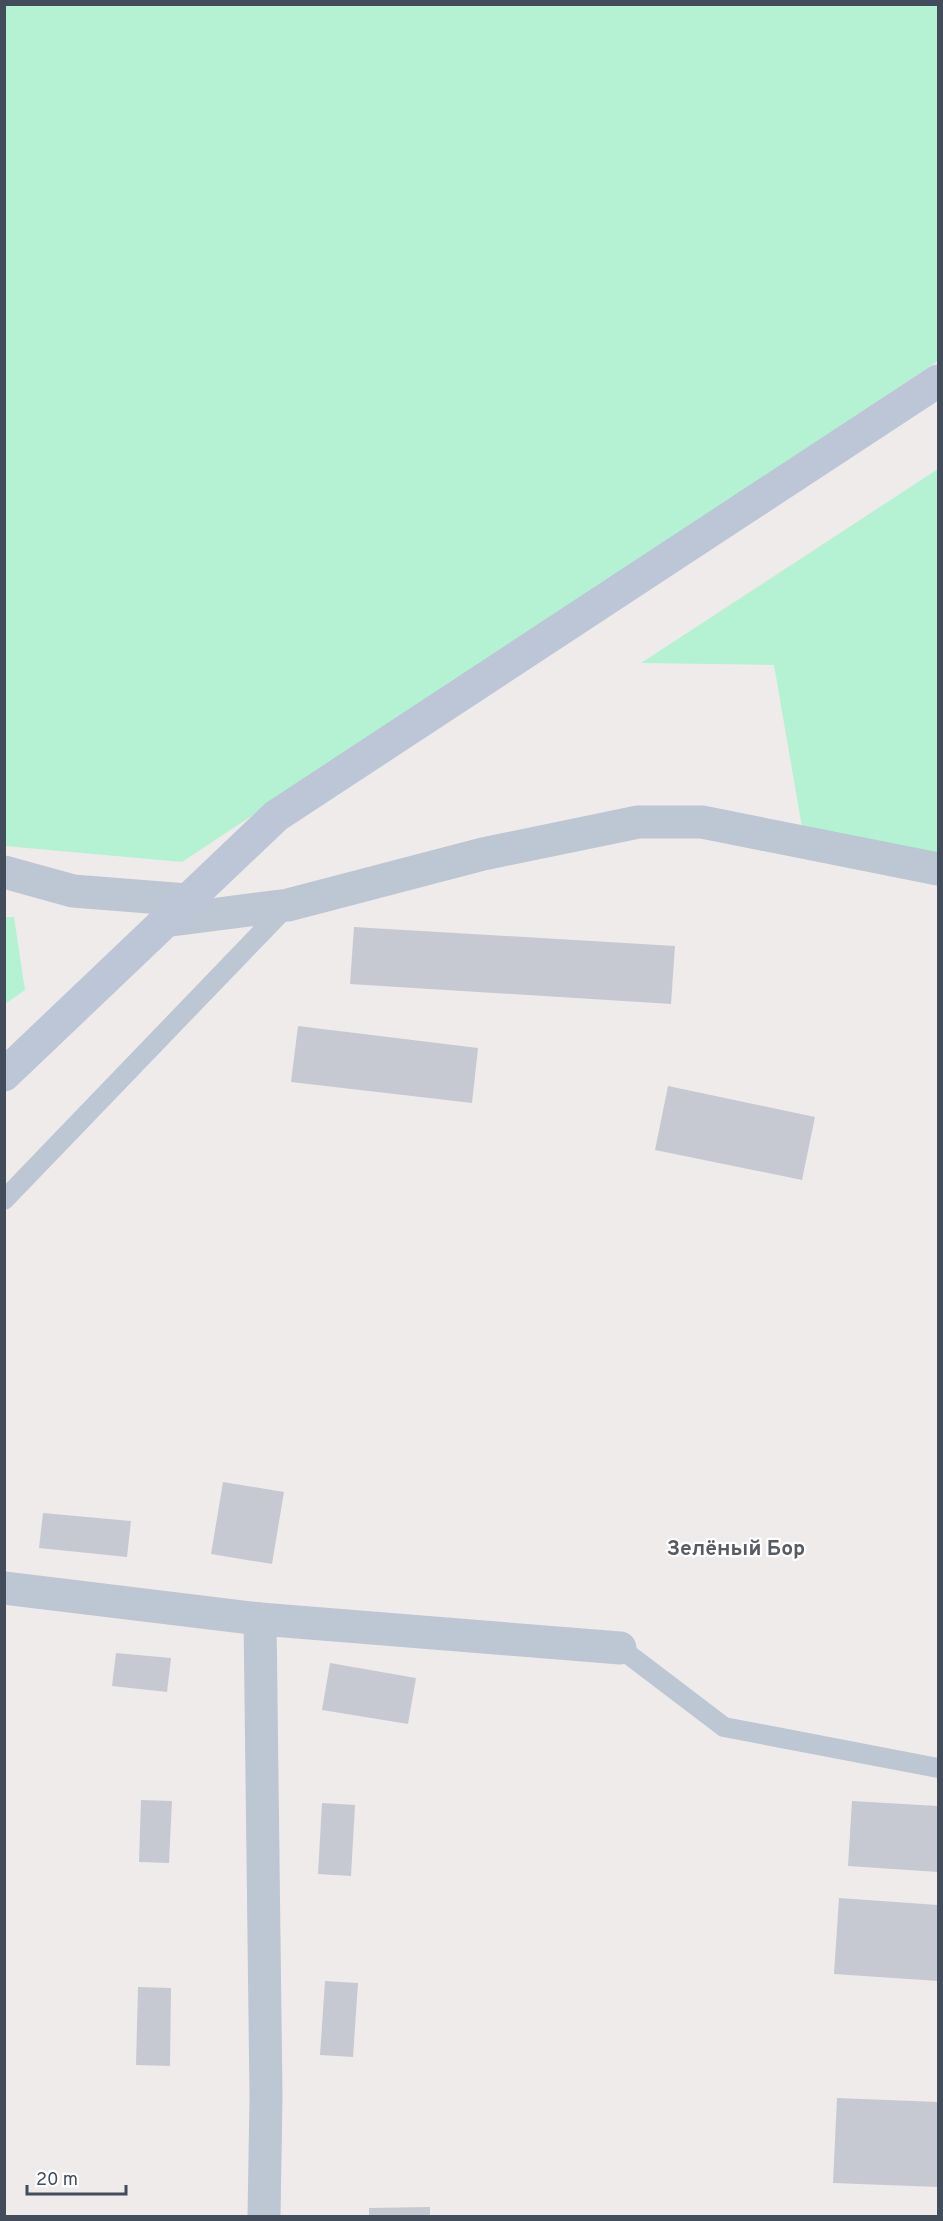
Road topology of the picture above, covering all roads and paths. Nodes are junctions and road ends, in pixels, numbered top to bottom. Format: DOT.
graph roads {
  1 [pos="939,381"];
  2 [pos="939,869"];
  3 [pos="4,872"];
  4 [pos="288,905"];
  5 [pos="176,911"];
  6 [pos="4,1075"];
  7 [pos="4,1200"];
  8 [pos="4,1588"];
  9 [pos="260,1619"];
  10 [pos="620,1648"];
  11 [pos="939,1768"];
  12 [pos="264,2217"];
  1 -- 5 [label="street"];
  2 -- 4 [label="street"];
  3 -- 5 [label="street"];
  4 -- 5 [label="street"];
  4 -- 7 [label="lane"];
  5 -- 6 [label="street"];
  8 -- 9 [label="street"];
  9 -- 10 [label="street"];
  9 -- 12 [label="street"];
  10 -- 11 [label="lane"];
}
